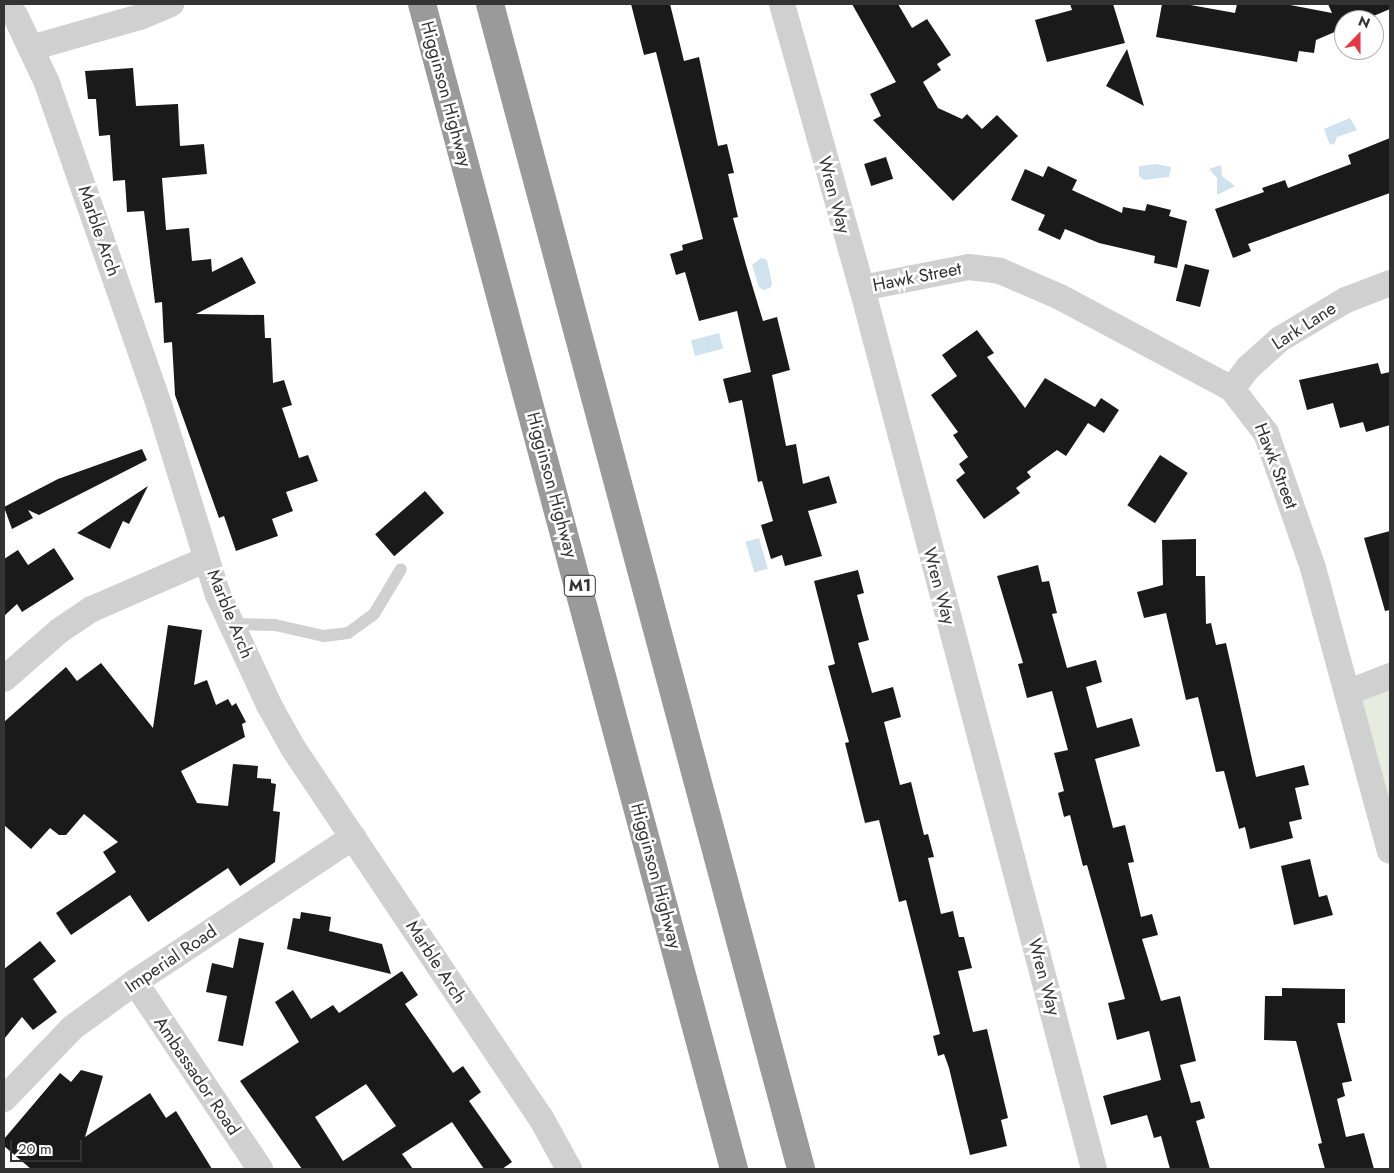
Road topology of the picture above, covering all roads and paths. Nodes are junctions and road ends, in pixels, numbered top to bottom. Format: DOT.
graph roads {
  1 [pos="6,4"];
  2 [pos="171,4"];
  3 [pos="422,4"];
  4 [pos="490,4"];
  5 [pos="782,4"];
  6 [pos="31,48"];
  7 [pos="1390,282"];
  8 [pos="862,288"];
  9 [pos="1232,389"];
  10 [pos="207,558"];
  11 [pos="401,569"];
  12 [pos="232,624"];
  13 [pos="1390,676"];
  14 [pos="4,679"];
  15 [pos="1349,692"];
  16 [pos="353,836"];
  17 [pos="1390,851"];
  18 [pos="135,982"];
  19 [pos="4,1099"];
  20 [pos="260,1169"];
  21 [pos="569,1169"];
  22 [pos="734,1169"];
  23 [pos="801,1169"];
  24 [pos="1094,1169"];
  1 -- 6 [label="street, Marble Arch"];
  2 -- 6 [label="street"];
  3 -- 22 [label="highway, Higginson Highway / M1"];
  4 -- 23 [label="highway"];
  5 -- 8 [label="street, Wren Way"];
  6 -- 10 [label="street, Marble Arch"];
  7 -- 9 [label="street, Lark Lane"];
  8 -- 9 [label="street, Hawk Street"];
  8 -- 24 [label="street, Wren Way"];
  9 -- 15 [label="street, Hawk Street"];
  10 -- 12 [label="street, Marble Arch"];
  10 -- 14 [label="street"];
  11 -- 12 [label="lane"];
  12 -- 16 [label="street, Marble Arch"];
  13 -- 15 [label="street"];
  15 -- 17 [label="street, Hawk Street"];
  16 -- 18 [label="street, Imperial Road"];
  16 -- 21 [label="street, Marble Arch"];
  18 -- 19 [label="street, Imperial Road"];
  18 -- 20 [label="street, Ambassador Road"];
}
